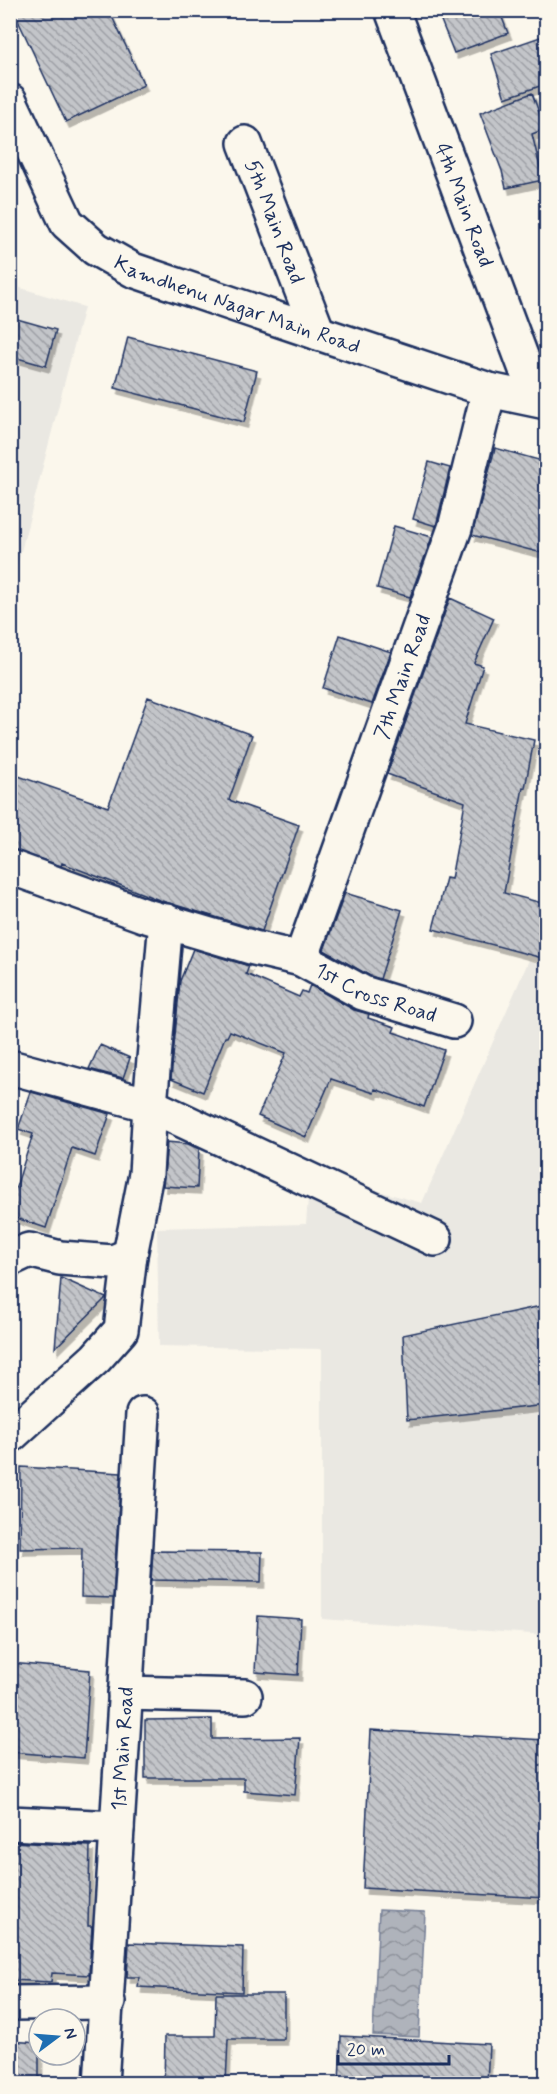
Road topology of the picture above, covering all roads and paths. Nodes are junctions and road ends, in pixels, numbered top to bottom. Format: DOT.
graph roads {
  1 [pos="392,10"];
  2 [pos="10,101"];
  3 [pos="245,143"];
  4 [pos="318,333"];
  5 [pos="489,390"];
  6 [pos="542,401"];
  7 [pos="10,867"];
  8 [pos="166,921"];
  9 [pos="301,959"];
  10 [pos="454,1021"];
  11 [pos="10,1067"];
  12 [pos="150,1105"];
  13 [pos="435,1239"];
  14 [pos="130,1255"];
  15 [pos="10,1259"];
  16 [pos="143,1414"];
  17 [pos="10,1436"];
  18 [pos="125,1693"];
  19 [pos="245,1696"];
  20 [pos="10,1823"];
  21 [pos="117,1828"];
  22 [pos="108,2002"];
  23 [pos="10,2003"];
  24 [pos="101,2084"];
  1 -- 6 [label="street, 4th Main Road"];
  2 -- 4 [label="street, Kamdhenu Nagar Main Road"];
  3 -- 4 [label="street, 5th Main Road"];
  4 -- 5 [label="street, Kamdhenu Nagar Main Road"];
  5 -- 6 [label="street, Kamdhenu Nagar Main Road"];
  5 -- 9 [label="street, 7th Main Road"];
  7 -- 8 [label="street, 1st Cross Road"];
  8 -- 9 [label="street, 1st Cross Road"];
  8 -- 12 [label="street"];
  9 -- 10 [label="street, 1st Cross Road"];
  11 -- 12 [label="street"];
  12 -- 13 [label="street"];
  12 -- 14 [label="street"];
  14 -- 15 [label="street"];
  14 -- 17 [label="street"];
  16 -- 18 [label="street, 1st Main Road"];
  18 -- 19 [label="street"];
  18 -- 21 [label="street, 1st Main Road"];
  20 -- 21 [label="street"];
  21 -- 22 [label="street, 1st Main Road"];
  22 -- 23 [label="street"];
  22 -- 24 [label="street, 1st Main Road"];
}
